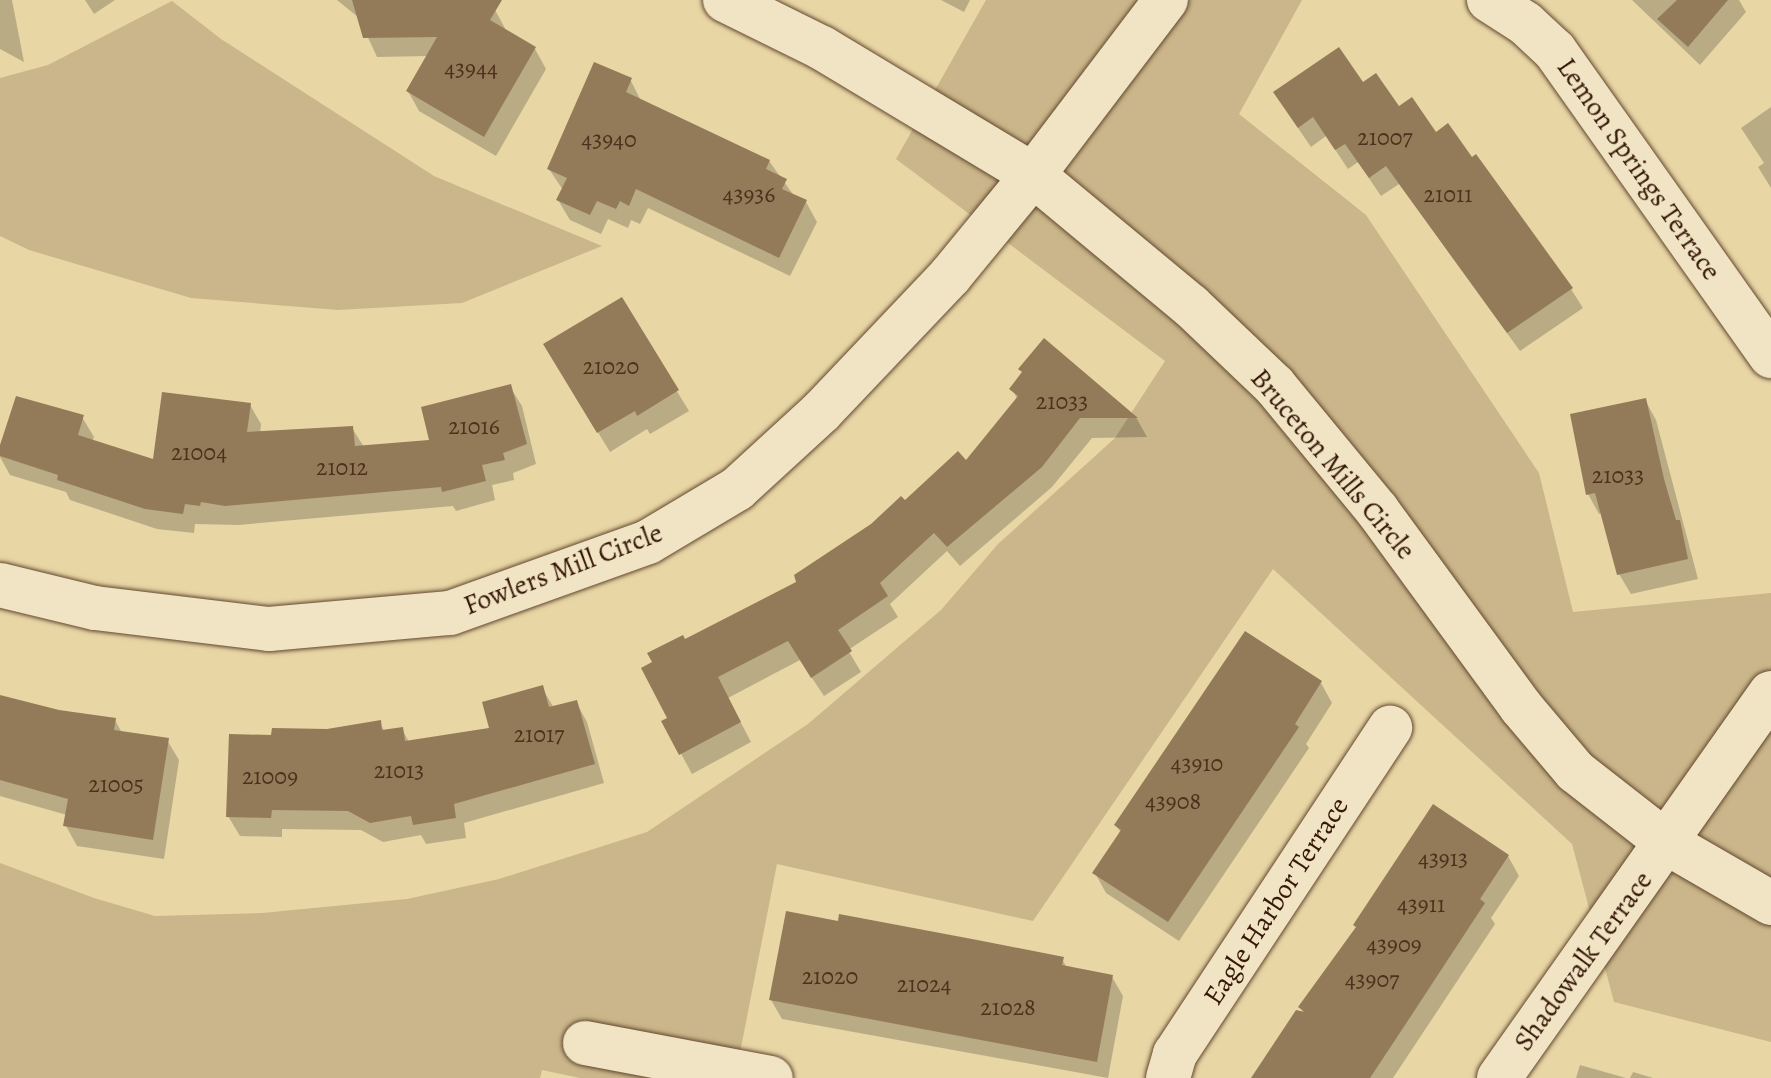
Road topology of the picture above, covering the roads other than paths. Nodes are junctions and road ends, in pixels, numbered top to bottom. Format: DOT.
graph roads {
  1 [pos="725,0"];
  2 [pos="1166,0"];
  3 [pos="1489,0"];
  4 [pos="1033,175"];
  5 [pos="1771,356"];
  6 [pos="0,585"];
  7 [pos="1771,693"];
  8 [pos="1390,728"];
  9 [pos="1667,843"];
  10 [pos="1771,903"];
  11 [pos="585,1043"];
  12 [pos="771,1078"];
  13 [pos="1168,1078"];
  14 [pos="1499,1078"];
  1 -- 4 [label="street, Bruceton Mills Circle"];
  2 -- 4 [label="street, Fowlers Mill Circle"];
  3 -- 5 [label="street, Lemon Springs Terrace"];
  4 -- 6 [label="street, Fowlers Mill Circle"];
  4 -- 9 [label="street, Bruceton Mills Circle"];
  7 -- 9 [label="street"];
  8 -- 13 [label="street, Eagle Harbor Terrace"];
  9 -- 10 [label="street, Bruceton Mills Circle"];
  9 -- 14 [label="street, Shadowalk Terrace"];
  11 -- 12 [label="street"];
}
